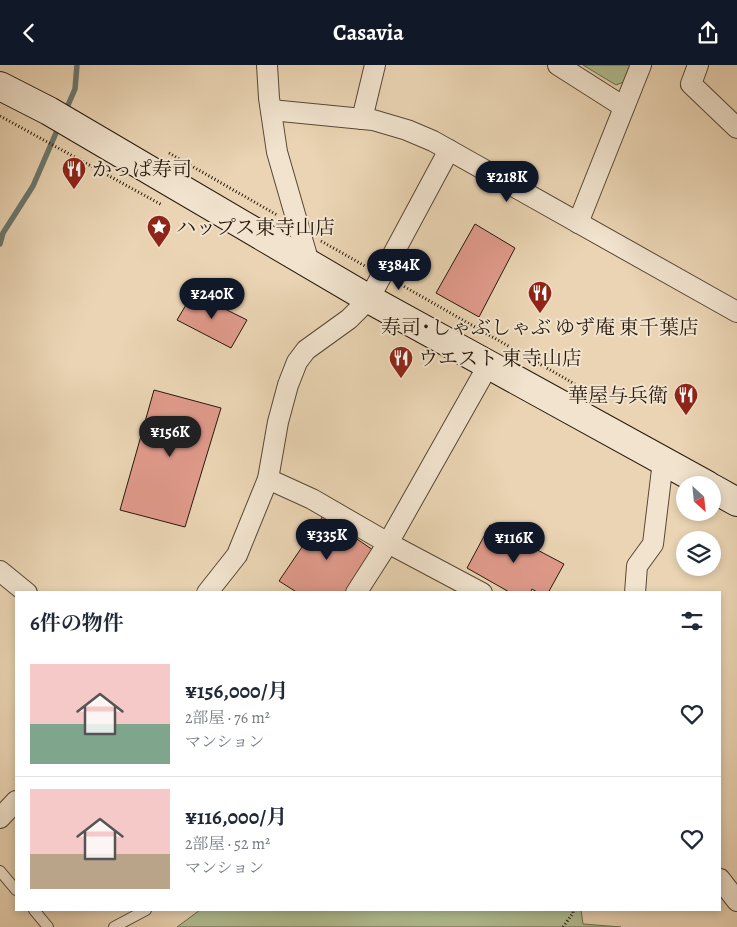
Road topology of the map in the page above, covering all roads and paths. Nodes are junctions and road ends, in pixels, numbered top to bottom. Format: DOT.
graph roads {
  1 [pos="267,65"];
  2 [pos="375,65"];
  3 [pos="558,65"];
  4 [pos="641,65"];
  5 [pos="698,65"];
  6 [pos="0,86"];
  7 [pos="624,107"];
  8 [pos="271,110"];
  9 [pos="0,116"];
  10 [pos="362,119"];
  11 [pos="737,128"];
  12 [pos="449,150"];
  13 [pos="167,208"];
  14 [pos="578,223"];
  15 [pos="309,263"];
  16 [pos="376,287"];
  17 [pos="737,312"];
  18 [pos="489,364"];
  19 [pos="604,400"];
  20 [pos="663,461"];
  21 [pos="690,476"];
  22 [pos="268,479"];
  23 [pos="721,493"];
  24 [pos="737,502"];
  25 [pos="388,543"];
  26 [pos="0,571"];
  27 [pos="25,591"];
  28 [pos="209,591"];
  29 [pos="357,591"];
  30 [pos="478,591"];
  31 [pos="636,591"];
  32 [pos="15,802"];
  33 [pos="0,818"];
  34 [pos="0,871"];
  35 [pos="721,880"];
  36 [pos="15,889"];
  37 [pos="737,901"];
  38 [pos="35,911"];
  39 [pos="144,911"];
  40 [pos="573,911"];
  41 [pos="48,927"];
  42 [pos="114,927"];
  43 [pos="563,927"];
  1 -- 8 [label="street"];
  2 -- 10 [label="street"];
  3 -- 7 [label="street"];
  4 -- 7 [label="street"];
  5 -- 11 [label="street"];
  6 -- 15 [label="street"];
  7 -- 14 [label="street"];
  8 -- 10 [label="street"];
  8 -- 15 [label="street"];
  9 -- 13 [label="path"];
  10 -- 12 [label="street"];
  12 -- 14 [label="street"];
  12 -- 16 [label="street"];
  14 -- 17 [label="street"];
  15 -- 16 [label="street"];
  16 -- 18 [label="street"];
  16 -- 19 [label="path"];
  16 -- 22 [label="street"];
  18 -- 20 [label="street"];
  18 -- 25 [label="street"];
  20 -- 21 [label="street"];
  20 -- 31 [label="street"];
  22 -- 25 [label="street"];
  22 -- 28 [label="street"];
  23 -- 24 [label="street"];
  25 -- 29 [label="street"];
  25 -- 30 [label="street"];
  26 -- 27 [label="street"];
  32 -- 33 [label="street"];
  34 -- 36 [label="lane"];
  35 -- 37 [label="street"];
  38 -- 41 [label="lane"];
  39 -- 42 [label="lane"];
  40 -- 43 [label="path"];
}
